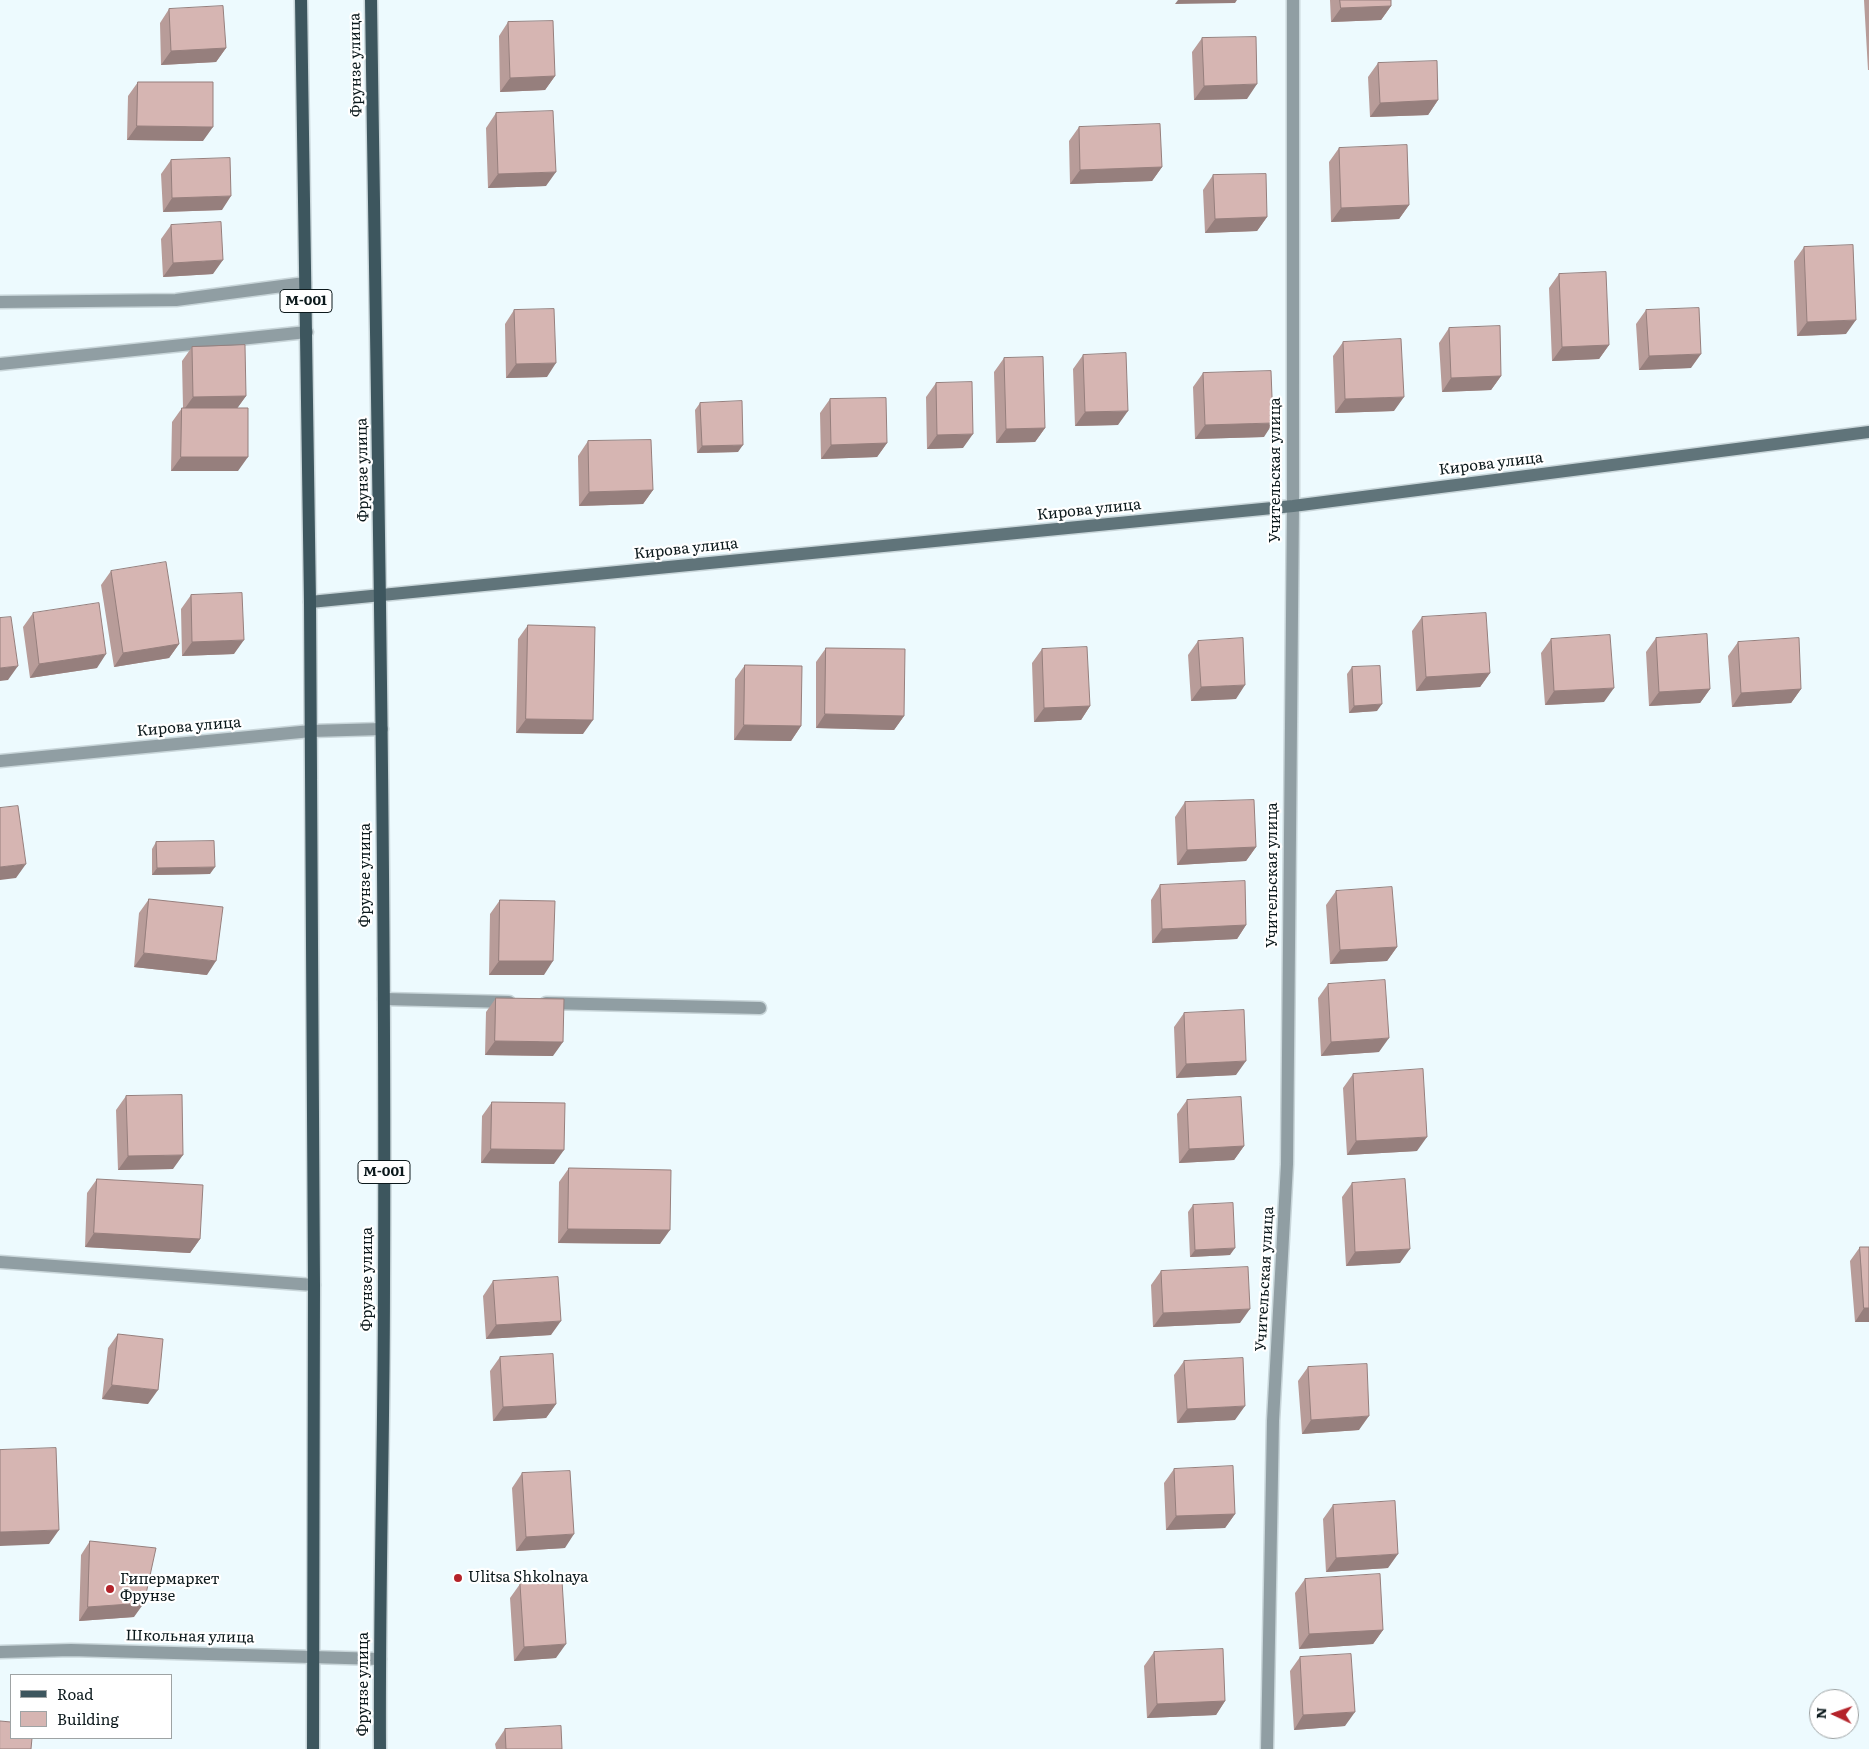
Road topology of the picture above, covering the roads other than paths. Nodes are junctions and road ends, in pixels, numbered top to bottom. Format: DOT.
graph roads {
  1 [pos="300,0"];
  2 [pos="371,0"];
  3 [pos="1293,0"];
  4 [pos="305,283"];
  5 [pos="0,302"];
  6 [pos="307,332"];
  7 [pos="0,364"];
  8 [pos="1869,432"];
  9 [pos="1292,506"];
  10 [pos="381,595"];
  11 [pos="310,602"];
  12 [pos="382,729"];
  13 [pos="311,731"];
  14 [pos="0,761"];
  15 [pos="384,1000"];
  16 [pos="760,1008"];
  17 [pos="0,1262"];
  18 [pos="314,1285"];
  19 [pos="0,1652"];
  20 [pos="313,1657"];
  21 [pos="380,1659"];
  22 [pos="313,1749"];
  23 [pos="380,1749"];
  24 [pos="1267,1749"];
  1 -- 4 [label="main road, M-001"];
  2 -- 10 [label="main road, Фрунзе улица / M-001"];
  3 -- 9 [label="street, Учительская улица"];
  4 -- 5 [label="street"];
  4 -- 6 [label="main road, M-001"];
  6 -- 7 [label="street"];
  6 -- 11 [label="main road, M-001"];
  8 -- 9 [label="street, Кирова улица"];
  9 -- 10 [label="street, Кирова улица"];
  9 -- 24 [label="street, Учительская улица"];
  10 -- 11 [label="street, Кирова улица"];
  10 -- 12 [label="main road, Фрунзе улица / M-001"];
  11 -- 13 [label="main road, M-001"];
  12 -- 13 [label="street, Кирова улица"];
  12 -- 15 [label="main road, Фрунзе улица / M-001"];
  13 -- 14 [label="street, Кирова улица"];
  13 -- 18 [label="main road, M-001"];
  15 -- 16 [label="street"];
  15 -- 21 [label="main road, Фрунзе улица / M-001"];
  17 -- 18 [label="street"];
  18 -- 20 [label="main road, M-001"];
  19 -- 20 [label="street, Школьная улица"];
  20 -- 21 [label="street, Школьная улица"];
  20 -- 22 [label="main road, M-001"];
  21 -- 23 [label="main road, Фрунзе улица / M-001"];
}
